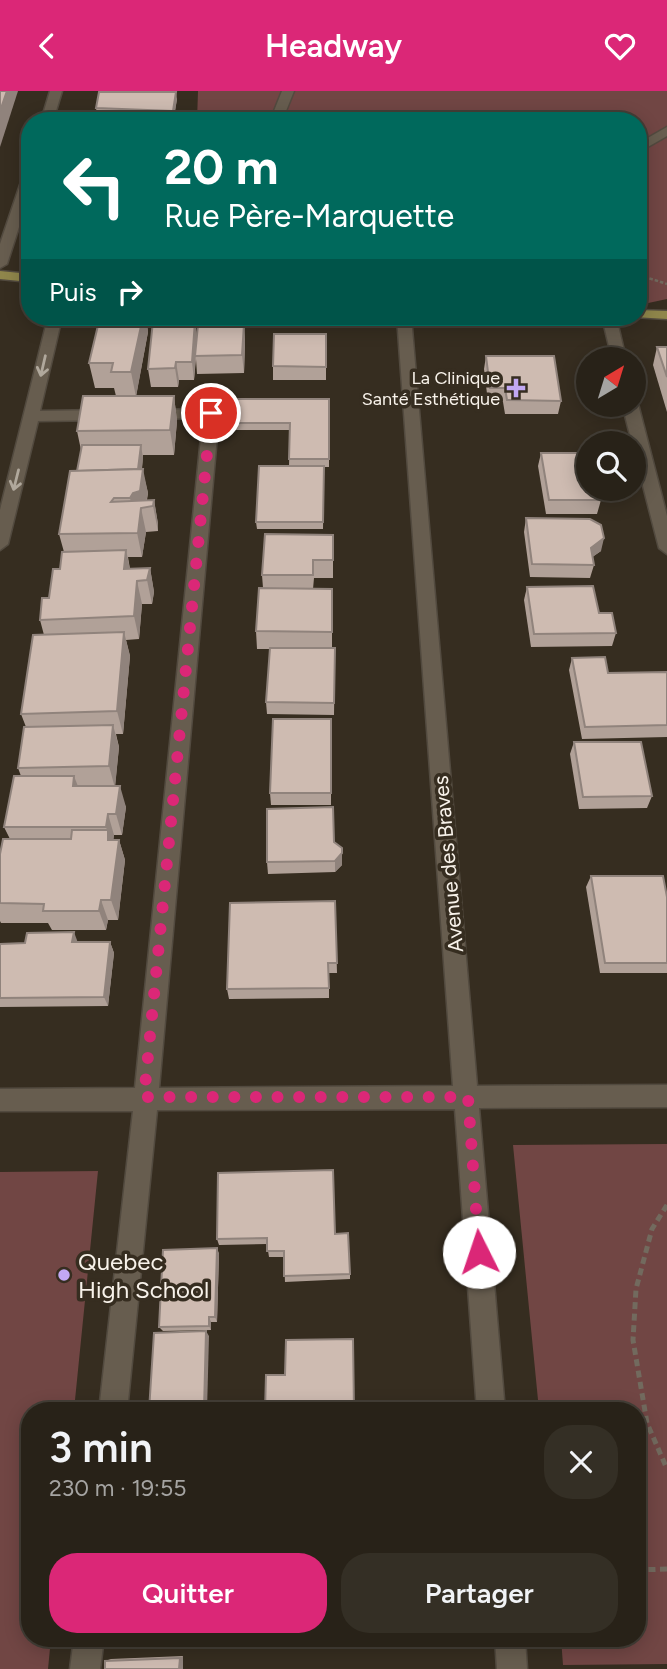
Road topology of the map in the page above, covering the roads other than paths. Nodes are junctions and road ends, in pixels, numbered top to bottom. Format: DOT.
graph roads {
  1 [pos="56,91"];
  2 [pos="288,91"];
  3 [pos="50,112"];
  4 [pos="280,112"];
  5 [pos="667,131"];
  6 [pos="647,143"];
  7 [pos="21,200"];
  8 [pos="0,264"];
  9 [pos="0,275"];
  10 [pos="21,277"];
  11 [pos="647,314"];
  12 [pos="667,315"];
  13 [pos="53,326"];
  14 [pos="405,326"];
  15 [pos="610,326"];
  16 [pos="616,347"];
  17 [pos="32,416"];
  18 [pos="633,417"];
  19 [pos="0,544"];
  20 [pos="667,548"];
  21 [pos="667,1096"];
  22 [pos="144,1097"];
  23 [pos="468,1097"];
  24 [pos="0,1100"];
  25 [pos="114,1402"];
  26 [pos="490,1402"];
  27 [pos="88,1647"];
  28 [pos="511,1647"];
  29 [pos="85,1669"];
  30 [pos="512,1669"];
  1 -- 3 [label="street"];
  2 -- 4 [label="street"];
  5 -- 6 [label="street"];
  7 -- 8 [label="street"];
  9 -- 10 [label="main road"];
  11 -- 12 [label="main road"];
  13 -- 17 [label="street, one-way"];
  14 -- 23 [label="street, Avenue des Braves"];
  15 -- 16 [label="street"];
  17 -- 19 [label="street, one-way"];
  17 -- 22 [label="street"];
  18 -- 20 [label="street"];
  21 -- 23 [label="street"];
  22 -- 23 [label="street"];
  22 -- 24 [label="street"];
  22 -- 25 [label="street"];
  23 -- 26 [label="street, Avenue des Braves"];
  27 -- 29 [label="street"];
  28 -- 30 [label="street"];
}
